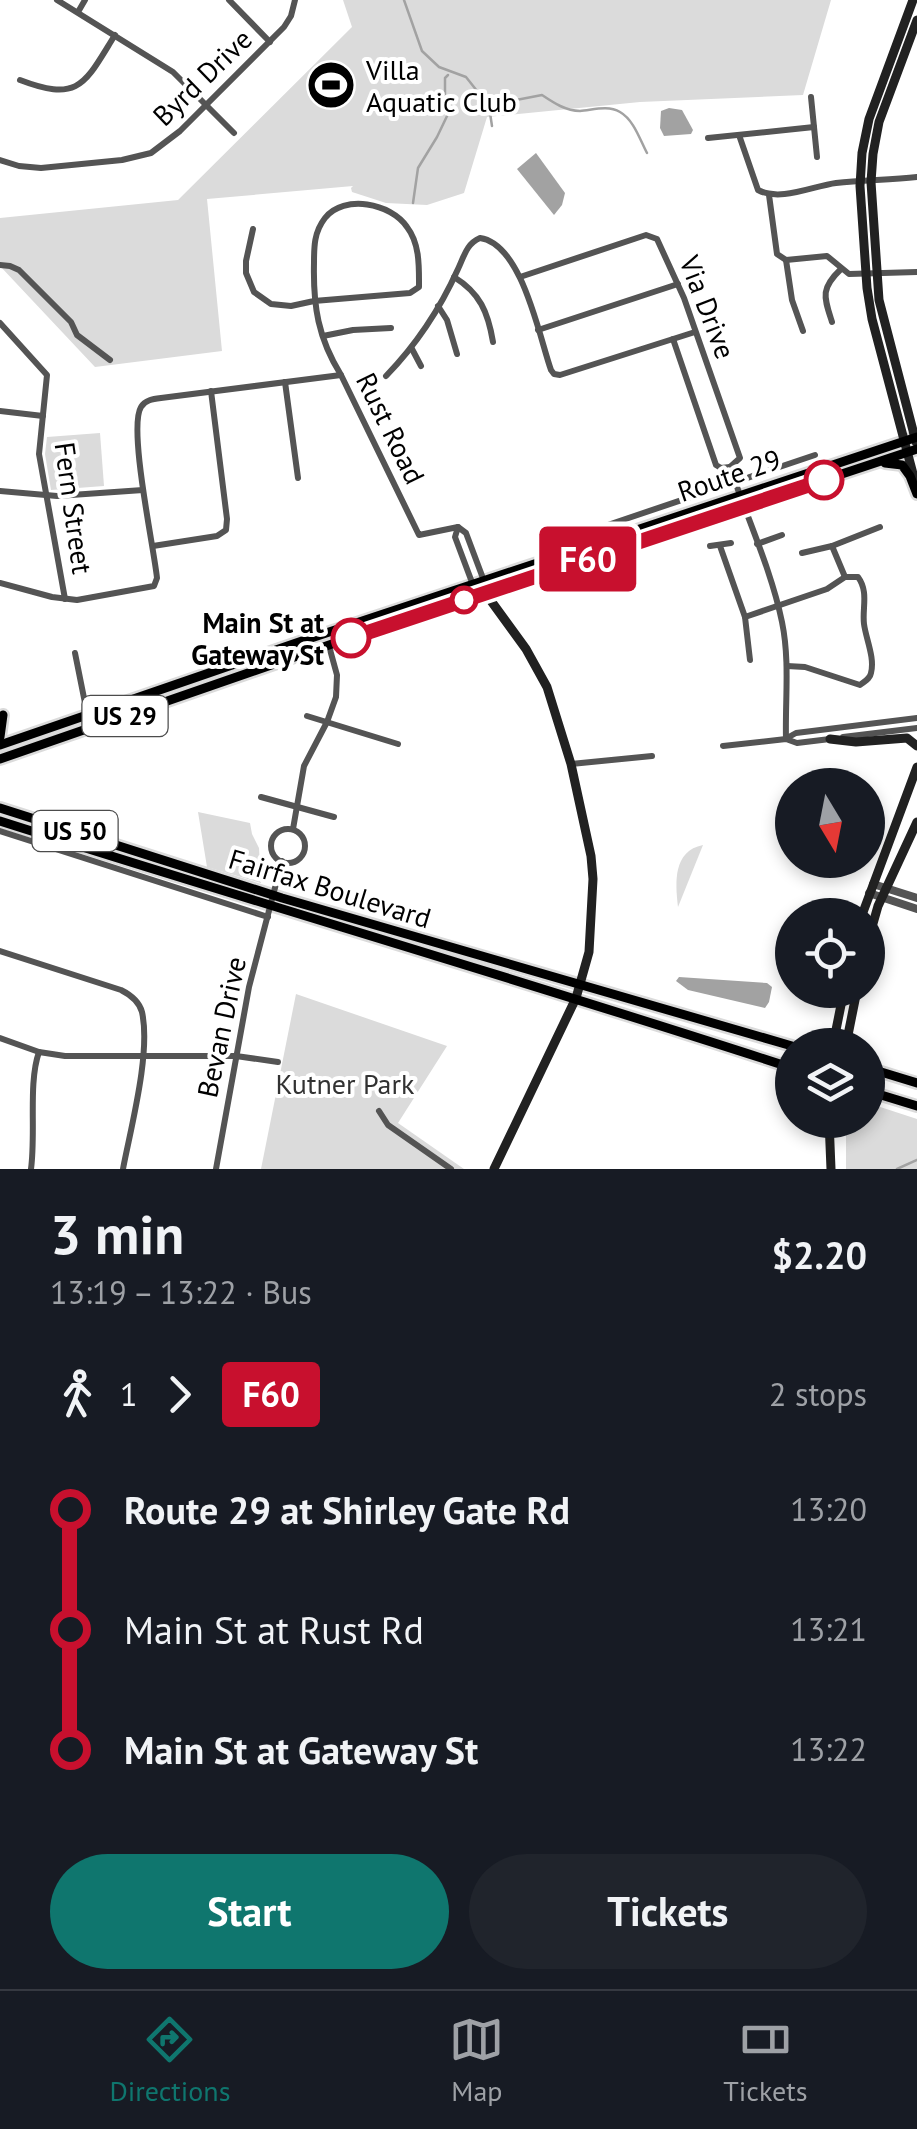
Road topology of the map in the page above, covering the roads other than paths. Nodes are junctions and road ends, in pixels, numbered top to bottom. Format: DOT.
graph roads {
  1 [pos="57,0"];
  2 [pos="85,0"];
  3 [pos="229,0"];
  4 [pos="294,0"];
  5 [pos="913,0"];
  6 [pos="78,12"];
  7 [pos="916,27"];
  8 [pos="115,35"];
  9 [pos="270,42"];
  10 [pos="20,80"];
  11 [pos="811,97"];
  12 [pos="206,104"];
  13 [pos="814,127"];
  14 [pos="234,133"];
  15 [pos="739,135"];
  16 [pos="708,138"];
  17 [pos="818,157"];
  18 [pos="0,160"];
  19 [pos="917,176"];
  20 [pos="865,182"];
  21 [pos="769,195"];
  22 [pos="253,229"];
  23 [pos="786,260"];
  24 [pos="0,265"];
  25 [pos="840,269"];
  26 [pos="917,272"];
  27 [pos="871,275"];
  28 [pos="454,277"];
  29 [pos="520,277"];
  30 [pos="678,284"];
  31 [pos="314,301"];
  32 [pos="438,306"];
  33 [pos="0,322"];
  34 [pos="832,322"];
  35 [pos="391,328"];
  36 [pos="538,330"];
  37 [pos="695,332"];
  38 [pos="803,332"];
  39 [pos="322,336"];
  40 [pos="673,339"];
  41 [pos="493,342"];
  42 [pos="412,349"];
  43 [pos="457,354"];
  44 [pos="110,360"];
  45 [pos="421,366"];
  46 [pos="341,375"];
  47 [pos="386,376"];
  48 [pos="286,382"];
  49 [pos="211,392"];
  50 [pos="0,410"];
  51 [pos="43,416"];
  52 [pos="913,444"];
  53 [pos="815,455"];
  54 [pos="730,467"];
  55 [pos="858,468"];
  56 [pos="298,478"];
  57 [pos="735,482"];
  58 [pos="143,490"];
  59 [pos="0,491"];
  60 [pos="917,491"];
  61 [pos="46,496"];
  62 [pos="740,496"];
  63 [pos="744,506"];
  64 [pos="671,525"];
  65 [pos="880,527"];
  66 [pos="593,530"];
  67 [pos="782,535"];
  68 [pos="731,543"];
  69 [pos="757,544"];
  70 [pos="153,546"];
  71 [pos="710,546"];
  72 [pos="720,546"];
  73 [pos="832,546"];
  74 [pos="802,553"];
  75 [pos="845,577"];
  76 [pos="0,583"];
  77 [pos="479,583"];
  78 [pos="486,594"];
  79 [pos="65,599"];
  80 [pos="777,606"];
  81 [pos="746,618"];
  82 [pos="329,646"];
  83 [pos="76,653"];
  84 [pos="750,660"];
  85 [pos="786,666"];
  86 [pos="2,714"];
  87 [pos="86,716"];
  88 [pos="307,716"];
  89 [pos="917,718"];
  90 [pos="327,722"];
  91 [pos="90,728"];
  92 [pos="917,728"];
  93 [pos="0,737"];
  94 [pos="786,739"];
  95 [pos="830,739"];
  96 [pos="398,744"];
  97 [pos="0,745"];
  98 [pos="723,746"];
  99 [pos="917,746"];
  100 [pos="652,756"];
  101 [pos="0,758"];
  102 [pos="571,764"];
  103 [pos="917,767"];
  104 [pos="261,798"];
  105 [pos="0,808"];
  106 [pos="298,808"];
  107 [pos="334,817"];
  108 [pos="917,822"];
  109 [pos="4,827"];
  110 [pos="292,829"];
  111 [pos="150,856"];
  112 [pos="282,861"];
  113 [pos="144,872"];
  114 [pos="212,886"];
  115 [pos="871,888"];
  116 [pos="884,892"];
  117 [pos="208,898"];
  118 [pos="868,898"];
  119 [pos="882,898"];
  120 [pos="917,898"];
  121 [pos="271,906"];
  122 [pos="917,910"];
  123 [pos="415,936"];
  124 [pos="409,948"];
  125 [pos="0,951"];
  126 [pos="500,962"];
  127 [pos="494,973"];
  128 [pos="580,984"];
  129 [pos="576,998"];
  130 [pos="0,1038"];
  131 [pos="775,1041"];
  132 [pos="38,1052"];
  133 [pos="142,1056"];
  134 [pos="236,1056"];
  135 [pos="278,1062"];
  136 [pos="775,1062"];
  137 [pos="885,1073"];
  138 [pos="917,1083"];
  139 [pos="885,1096"];
  140 [pos="917,1106"];
  141 [pos="379,1111"];
  142 [pos="830,1138"];
  143 [pos="30,1169"];
  144 [pos="123,1169"];
  145 [pos="216,1169"];
  146 [pos="451,1169"];
  147 [pos="494,1169"];
  148 [pos="831,1169"];
  1 -- 6 [label="street"];
  2 -- 6 [label="street"];
  3 -- 9 [label="street"];
  4 -- 9 [label="street, Byrd Drive"];
  5 -- 20 [label="main road"];
  6 -- 8 [label="street"];
  7 -- 20 [label="main road"];
  8 -- 10 [label="street"];
  8 -- 12 [label="street"];
  9 -- 12 [label="street, Byrd Drive"];
  11 -- 13 [label="street"];
  12 -- 14 [label="street"];
  12 -- 18 [label="street, Byrd Drive"];
  13 -- 15 [label="street"];
  13 -- 17 [label="street"];
  15 -- 16 [label="street"];
  15 -- 21 [label="street"];
  19 -- 20 [label="street"];
  20 -- 21 [label="street"];
  20 -- 27 [label="main road"];
  21 -- 23 [label="street"];
  22 -- 31 [label="street"];
  23 -- 25 [label="street"];
  23 -- 38 [label="street"];
  24 -- 44 [label="street"];
  25 -- 27 [label="street"];
  25 -- 34 [label="street"];
  26 -- 27 [label="street"];
  27 -- 52 [label="main road"];
  28 -- 29 [label="street"];
  28 -- 32 [label="street"];
  28 -- 41 [label="street"];
  29 -- 30 [label="street, Via Drive"];
  29 -- 36 [label="street"];
  30 -- 36 [label="street"];
  30 -- 37 [label="street, Via Drive"];
  31 -- 31 [label="street"];
  31 -- 39 [label="street, Rust Road"];
  32 -- 42 [label="street"];
  32 -- 43 [label="street"];
  33 -- 51 [label="street, Fern Street"];
  35 -- 39 [label="street"];
  36 -- 40 [label="street"];
  37 -- 40 [label="street"];
  37 -- 54 [label="street, Via Drive"];
  39 -- 46 [label="street, Rust Road"];
  40 -- 54 [label="street"];
  42 -- 45 [label="street"];
  42 -- 47 [label="street"];
  46 -- 48 [label="street"];
  46 -- 77 [label="street, Rust Road"];
  48 -- 49 [label="street"];
  48 -- 56 [label="street"];
  49 -- 58 [label="street"];
  49 -- 70 [label="street"];
  50 -- 51 [label="street"];
  51 -- 61 [label="street, Fern Street"];
  52 -- 55 [label="main road, Route 29 / US 29"];
  52 -- 60 [label="main road"];
  52 -- 62 [label="main road, Route 29 / US 29"];
  53 -- 57 [label="street"];
  54 -- 57 [label="street"];
  55 -- 60 [label="main road"];
  55 -- 63 [label="main road, Route 29 / US 29"];
  57 -- 62 [label="street"];
  57 -- 66 [label="street"];
  58 -- 61 [label="street"];
  58 -- 70 [label="street"];
  59 -- 61 [label="street"];
  61 -- 79 [label="street, Fern Street"];
  62 -- 63 [label="street"];
  62 -- 64 [label="main road, Route 29 / US 29"];
  63 -- 64 [label="main road, Route 29 / US 29"];
  63 -- 69 [label="street"];
  64 -- 77 [label="main road, US 29"];
  64 -- 78 [label="main road, US 29"];
  65 -- 73 [label="street"];
  67 -- 69 [label="street"];
  68 -- 72 [label="street"];
  69 -- 80 [label="street"];
  70 -- 79 [label="street"];
  71 -- 72 [label="street"];
  72 -- 81 [label="street"];
  73 -- 74 [label="street"];
  73 -- 75 [label="street"];
  75 -- 80 [label="street"];
  75 -- 85 [label="street"];
  76 -- 79 [label="street"];
  77 -- 78 [label="main road"];
  77 -- 87 [label="main road, US 29"];
  78 -- 82 [label="main road, US 29"];
  78 -- 102 [label="main road"];
  80 -- 81 [label="street"];
  80 -- 85 [label="street"];
  81 -- 84 [label="street"];
  82 -- 90 [label="street"];
  82 -- 91 [label="main road, US 29"];
  83 -- 87 [label="street"];
  85 -- 94 [label="street"];
  86 -- 93 [label="main road"];
  87 -- 91 [label="street"];
  87 -- 97 [label="main road, US 29"];
  88 -- 90 [label="street"];
  89 -- 94 [label="street"];
  90 -- 96 [label="street"];
  90 -- 106 [label="street"];
  91 -- 101 [label="main road, US 29"];
  92 -- 95 [label="street"];
  94 -- 95 [label="street"];
  94 -- 98 [label="street"];
  95 -- 99 [label="main road"];
  100 -- 102 [label="street"];
  102 -- 128 [label="main road"];
  103 -- 115 [label="main road"];
  104 -- 106 [label="street"];
  105 -- 111 [label="main road, Fairfax Boulevard / US 50"];
  106 -- 107 [label="street"];
  106 -- 110 [label="street"];
  108 -- 116 [label="main road"];
  109 -- 113 [label="main road, Fairfax Boulevard / US 50"];
  110 -- 112 [label="street"];
  110 -- 112 [label="street"];
  111 -- 113 [label="street"];
  111 -- 121 [label="main road, Fairfax Boulevard / US 50"];
  112 -- 121 [label="street, Bevan Drive"];
  113 -- 114 [label="main road, Fairfax Boulevard / US 50"];
  113 -- 117 [label="street"];
  114 -- 117 [label="street"];
  114 -- 121 [label="main road, Fairfax Boulevard / US 50"];
  115 -- 116 [label="street"];
  115 -- 118 [label="main road"];
  116 -- 119 [label="main road"];
  116 -- 120 [label="street"];
  116 -- 122 [label="street"];
  117 -- 121 [label="street"];
  121 -- 123 [label="main road, Fairfax Boulevard / US 50"];
  121 -- 124 [label="main road, Fairfax Boulevard / US 50"];
  121 -- 134 [label="street, Bevan Drive"];
  123 -- 124 [label="main road"];
  123 -- 126 [label="main road, Fairfax Boulevard / US 50"];
  124 -- 127 [label="main road, Fairfax Boulevard / US 50"];
  125 -- 133 [label="street"];
  126 -- 127 [label="main road"];
  126 -- 128 [label="main road, Fairfax Boulevard / US 50"];
  127 -- 129 [label="main road, Fairfax Boulevard / US 50"];
  128 -- 129 [label="main road"];
  128 -- 131 [label="main road, Fairfax Boulevard / US 50"];
  129 -- 136 [label="main road, Fairfax Boulevard / US 50"];
  129 -- 147 [label="main road"];
  130 -- 132 [label="street"];
  132 -- 133 [label="street"];
  132 -- 143 [label="street"];
  133 -- 134 [label="street"];
  133 -- 144 [label="street"];
  134 -- 135 [label="street"];
  134 -- 145 [label="street, Bevan Drive"];
  137 -- 138 [label="main road"];
  139 -- 140 [label="main road"];
  141 -- 146 [label="street"];
  142 -- 148 [label="main road"];
}
